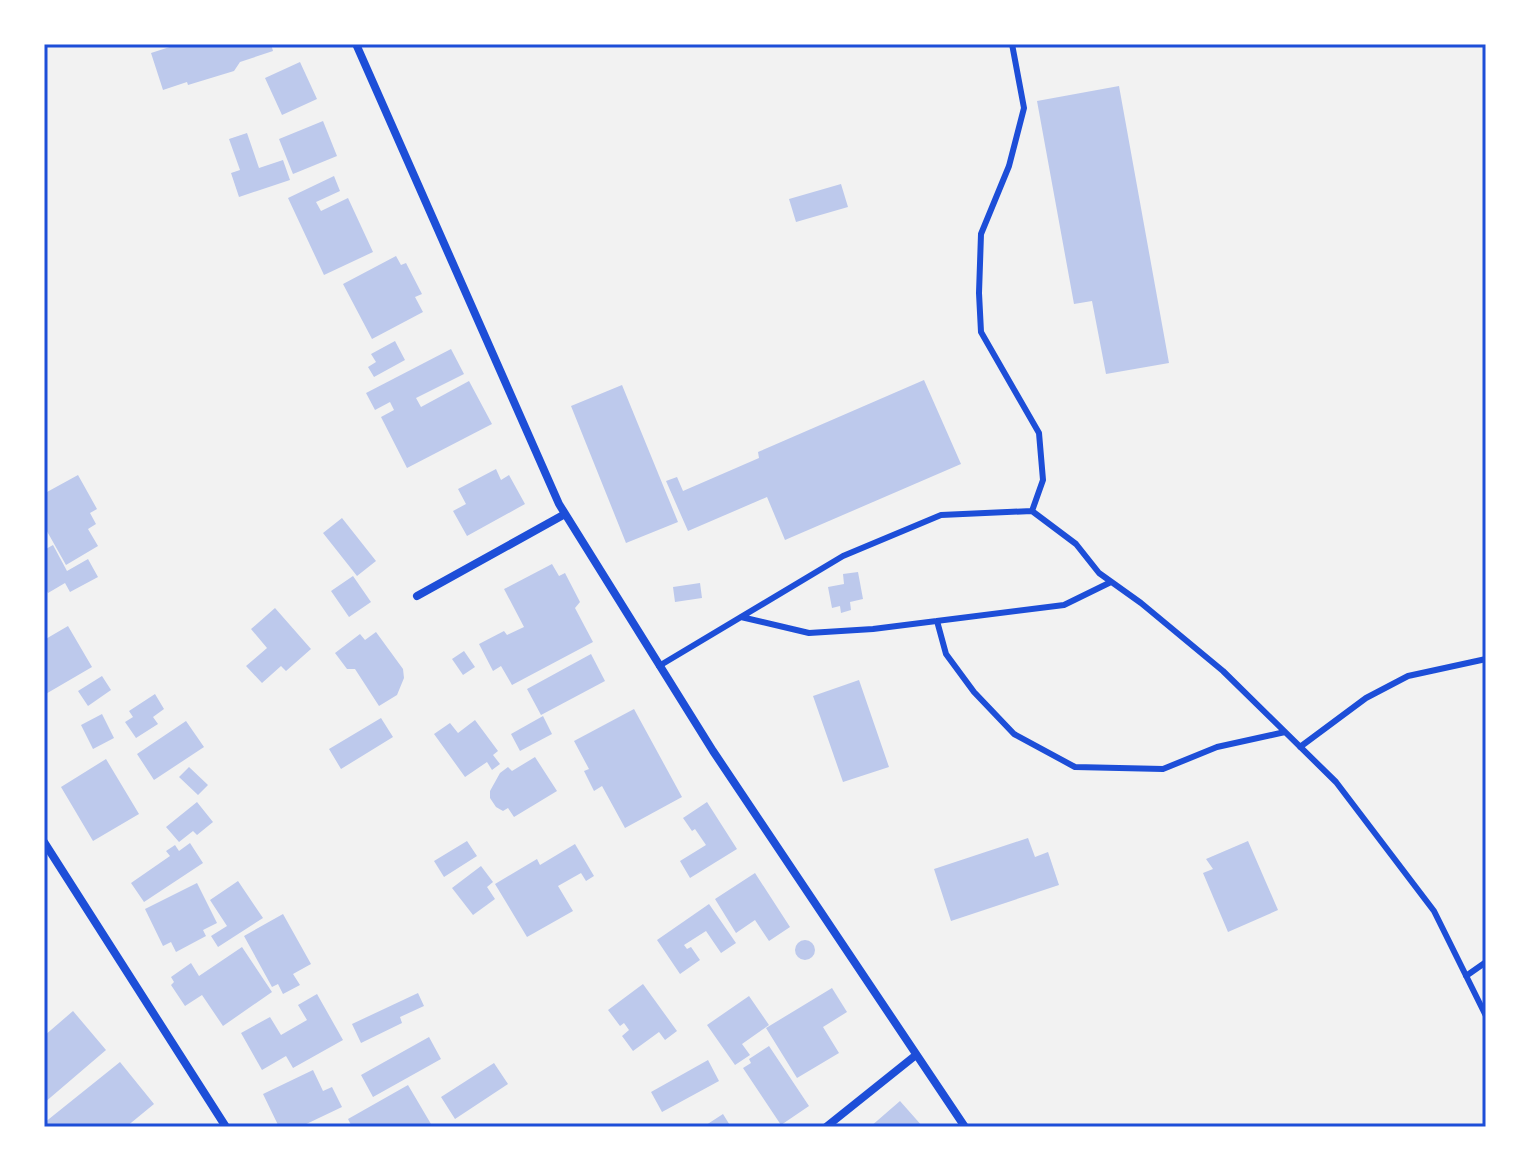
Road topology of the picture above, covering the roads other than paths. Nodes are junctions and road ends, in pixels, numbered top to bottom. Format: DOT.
graph roads {
  1 [pos="356,44"];
  2 [pos="1012,44"];
  3 [pos="1032,511"];
  4 [pos="565,514"];
  5 [pos="1111,582"];
  6 [pos="417,596"];
  7 [pos="741,617"];
  8 [pos="937,621"];
  9 [pos="1486,659"];
  10 [pos="659,666"];
  11 [pos="1285,732"];
  12 [pos="1300,747"];
  13 [pos="44,842"];
  14 [pos="1486,962"];
  15 [pos="1466,976"];
  16 [pos="1486,1016"];
  17 [pos="916,1055"];
  18 [pos="226,1127"];
  19 [pos="826,1127"];
  20 [pos="965,1127"];
  1 -- 4 [label="street"];
  2 -- 3 [label="lane"];
  3 -- 5 [label="lane"];
  3 -- 7 [label="lane"];
  4 -- 6 [label="street"];
  4 -- 10 [label="street"];
  5 -- 8 [label="lane"];
  5 -- 11 [label="lane"];
  7 -- 8 [label="lane"];
  7 -- 10 [label="lane"];
  8 -- 11 [label="lane"];
  9 -- 12 [label="lane"];
  10 -- 17 [label="street"];
  11 -- 12 [label="lane"];
  12 -- 15 [label="lane"];
  13 -- 18 [label="street"];
  14 -- 15 [label="lane"];
  15 -- 16 [label="lane"];
  17 -- 19 [label="street"];
  17 -- 20 [label="street"];
}
